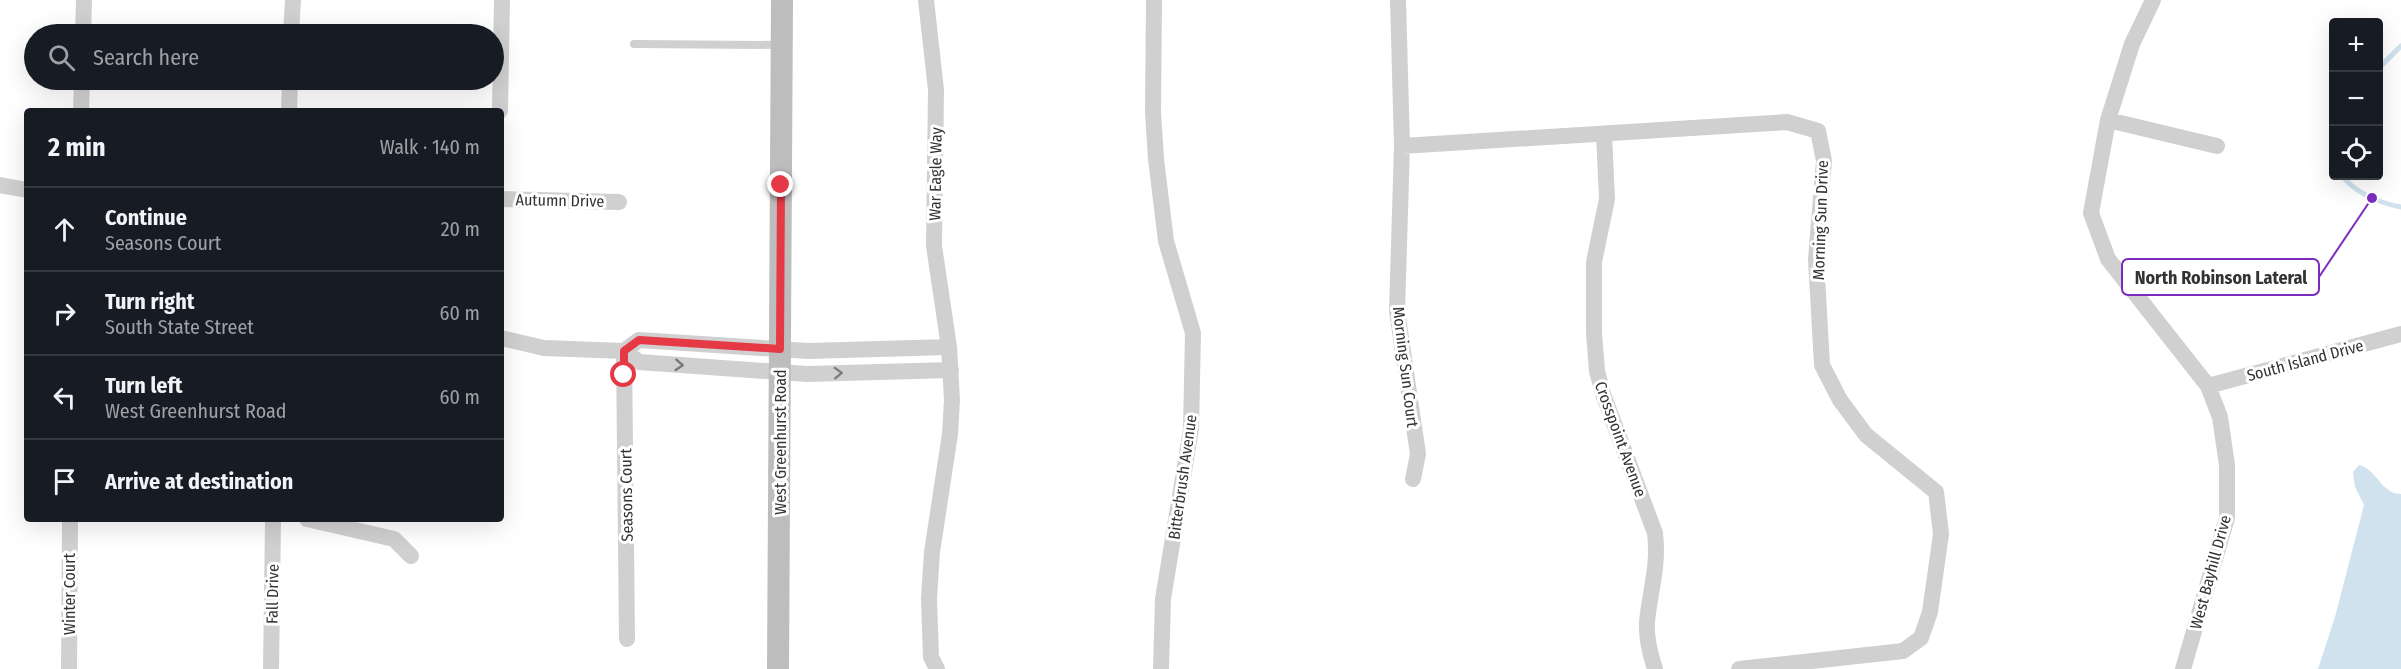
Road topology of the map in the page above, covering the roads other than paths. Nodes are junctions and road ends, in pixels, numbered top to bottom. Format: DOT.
graph roads {
  1 [pos="84,0"];
  2 [pos="293,0"];
  3 [pos="502,0"];
  4 [pos="782,0"];
  5 [pos="926,0"];
  6 [pos="1154,0"];
  7 [pos="1398,0"];
  8 [pos="2153,0"];
  9 [pos="83,24"];
  10 [pos="292,24"];
  11 [pos="502,24"];
  12 [pos="634,44"];
  13 [pos="782,45"];
  14 [pos="82,90"];
  15 [pos="290,90"];
  16 [pos="500,90"];
  17 [pos="81,108"];
  18 [pos="289,108"];
  19 [pos="500,108"];
  20 [pos="2108,120"];
  21 [pos="1604,134"];
  22 [pos="1402,146"];
  23 [pos="2217,146"];
  24 [pos="0,185"];
  25 [pos="24,189"];
  26 [pos="504,199"];
  27 [pos="619,202"];
  28 [pos="2401,334"];
  29 [pos="504,339"];
  30 [pos="949,347"];
  31 [pos="624,351"];
  32 [pos="780,360"];
  33 [pos="951,370"];
  34 [pos="2208,386"];
  35 [pos="1413,479"];
  36 [pos="70,522"];
  37 [pos="273,522"];
  38 [pos="320,522"];
  39 [pos="411,556"];
  40 [pos="627,639"];
  41 [pos="69,669"];
  42 [pos="271,669"];
  43 [pos="778,669"];
  44 [pos="937,669"];
  45 [pos="1161,669"];
  46 [pos="1655,669"];
  47 [pos="1739,669"];
  48 [pos="2184,669"];
  1 -- 9 [label="street"];
  2 -- 10 [label="street"];
  3 -- 11 [label="street"];
  4 -- 13 [label="main road, West Greenhurst Road"];
  5 -- 30 [label="street, War Eagle Way"];
  6 -- 45 [label="street, Bitterbrush Avenue"];
  7 -- 22 [label="street"];
  8 -- 20 [label="street, West Bayhill Drive"];
  12 -- 13 [label="lane"];
  13 -- 32 [label="main road, West Greenhurst Road"];
  14 -- 17 [label="street"];
  15 -- 18 [label="street"];
  16 -- 19 [label="street"];
  20 -- 23 [label="street"];
  20 -- 34 [label="street, West Bayhill Drive"];
  21 -- 22 [label="street, Morning Sun Drive"];
  21 -- 46 [label="street, Crosspoint Avenue"];
  21 -- 47 [label="street, Morning Sun Drive"];
  22 -- 35 [label="street, Morning Sun Court"];
  24 -- 25 [label="street"];
  26 -- 27 [label="street, Autumn Drive"];
  28 -- 34 [label="street, South Island Drive"];
  29 -- 31 [label="street"];
  30 -- 32 [label="street"];
  30 -- 33 [label="street, War Eagle Way"];
  31 -- 32 [label="street"];
  31 -- 40 [label="street, Seasons Court"];
  32 -- 33 [label="street, one-way"];
  32 -- 43 [label="main road, West Greenhurst Road"];
  33 -- 44 [label="street, War Eagle Way"];
  34 -- 48 [label="street, West Bayhill Drive"];
  36 -- 41 [label="street, Winter Court"];
  37 -- 42 [label="street, Fall Drive"];
  38 -- 39 [label="street"];
}
